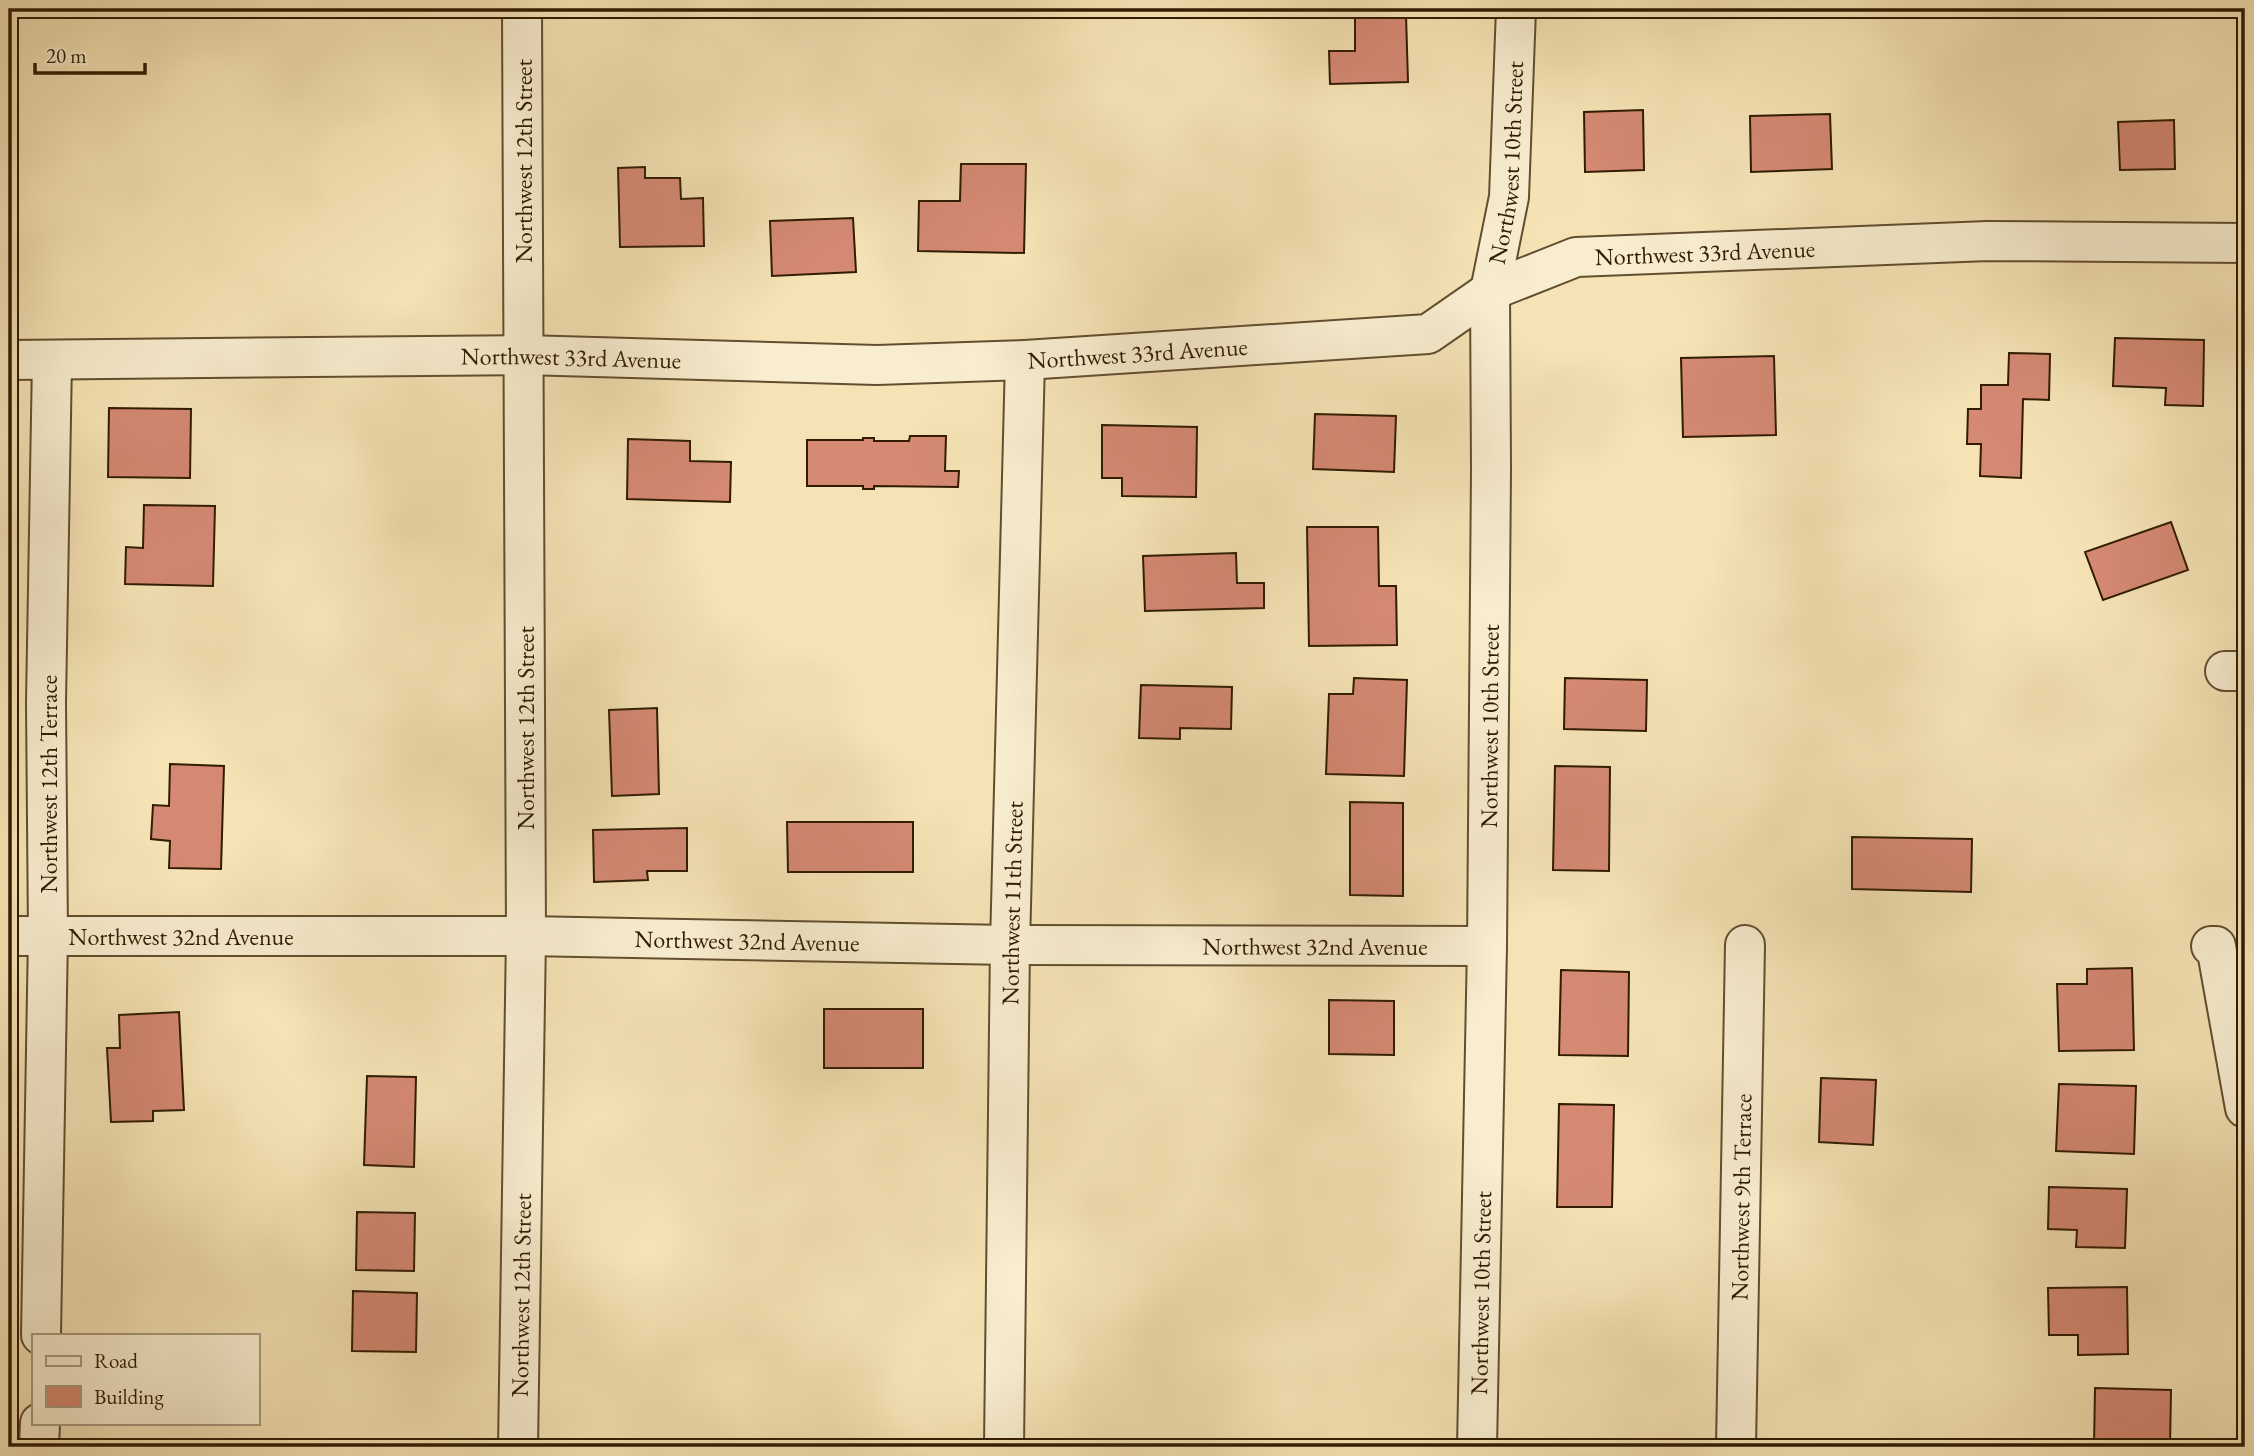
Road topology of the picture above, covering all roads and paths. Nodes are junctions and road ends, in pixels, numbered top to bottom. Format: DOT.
graph roads {
  1 [pos="522,9"];
  2 [pos="1517,9"];
  3 [pos="2245,243"];
  4 [pos="1490,291"];
  5 [pos="524,355"];
  6 [pos="9,359"];
  7 [pos="52,360"];
  8 [pos="1025,360"];
  9 [pos="9,936"];
  10 [pos="48,936"];
  11 [pos="526,936"];
  12 [pos="1010,945"];
  13 [pos="1745,945"];
  14 [pos="1487,946"];
  15 [pos="2211,946"];
  16 [pos="2245,1108"];
  17 [pos="41,1334"];
  18 [pos="40,1424"];
  19 [pos="39,1447"];
  20 [pos="518,1447"];
  21 [pos="1004,1447"];
  22 [pos="1476,1447"];
  23 [pos="1736,1447"];
  1 -- 5 [label="street, Northwest 12th Street"];
  2 -- 4 [label="street, Northwest 10th Street"];
  3 -- 4 [label="street, Northwest 33rd Avenue"];
  4 -- 8 [label="street, Northwest 33rd Avenue"];
  4 -- 14 [label="street, Northwest 10th Street"];
  5 -- 7 [label="street, Northwest 33rd Avenue"];
  5 -- 8 [label="street, Northwest 33rd Avenue"];
  5 -- 11 [label="street, Northwest 12th Street"];
  6 -- 7 [label="street, Northwest 33rd Avenue"];
  7 -- 10 [label="street, Northwest 12th Terrace"];
  8 -- 12 [label="street, Northwest 11th Street"];
  9 -- 10 [label="street, Northwest 32nd Avenue"];
  10 -- 11 [label="street, Northwest 32nd Avenue"];
  10 -- 17 [label="street, Northwest 12th Terrace"];
  11 -- 12 [label="street, Northwest 32nd Avenue"];
  11 -- 20 [label="street, Northwest 12th Street"];
  12 -- 14 [label="street, Northwest 32nd Avenue"];
  12 -- 21 [label="street, Northwest 11th Street"];
  13 -- 23 [label="street, Northwest 9th Terrace"];
  14 -- 22 [label="street, Northwest 10th Street"];
  15 -- 16 [label="street"];
  18 -- 19 [label="street"];
}
